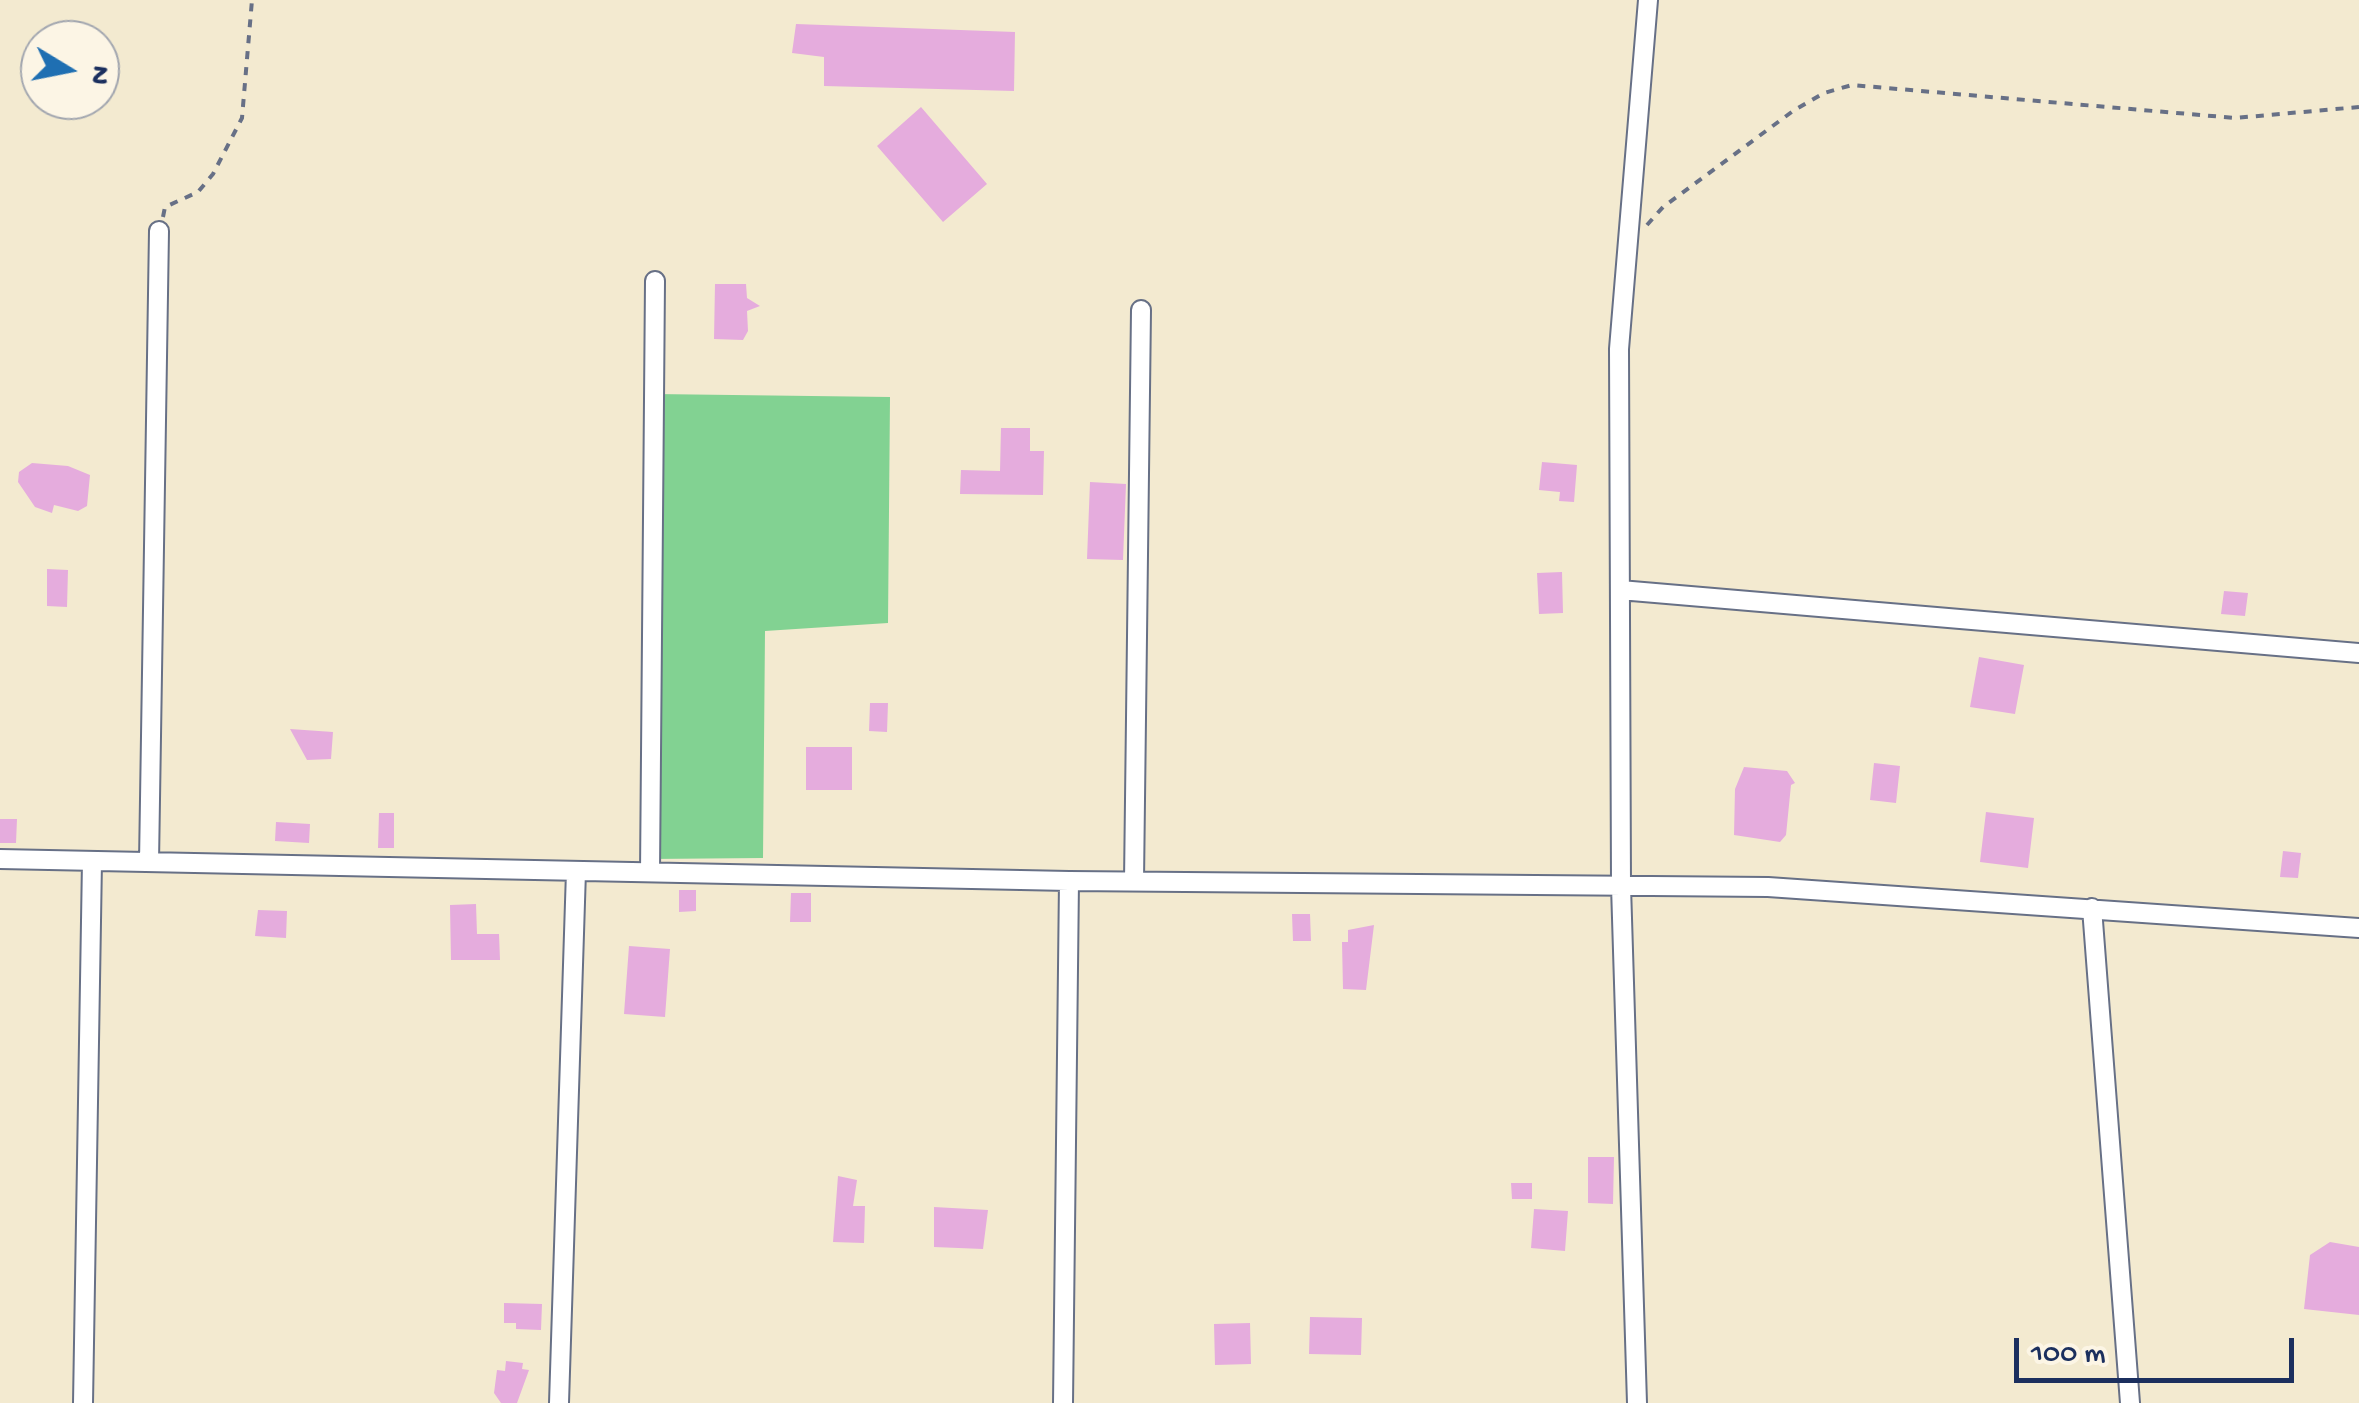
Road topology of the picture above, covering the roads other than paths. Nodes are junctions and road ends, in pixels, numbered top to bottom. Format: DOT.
graph roads {
  1 [pos="1648,0"];
  2 [pos="159,231"];
  3 [pos="655,281"];
  4 [pos="1141,310"];
  5 [pos="1620,590"];
  6 [pos="2359,653"];
  7 [pos="0,859"];
  8 [pos="92,861"];
  9 [pos="149,862"];
  10 [pos="576,870"];
  11 [pos="650,872"];
  12 [pos="1069,880"];
  13 [pos="1134,881"];
  14 [pos="1621,886"];
  15 [pos="2092,908"];
  16 [pos="2359,928"];
  17 [pos="84,1403"];
  18 [pos="559,1403"];
  19 [pos="1063,1403"];
  20 [pos="1638,1403"];
  21 [pos="2130,1403"];
  1 -- 5 [label="street"];
  2 -- 9 [label="street"];
  3 -- 11 [label="street"];
  4 -- 13 [label="street"];
  5 -- 6 [label="street"];
  5 -- 14 [label="street"];
  7 -- 8 [label="street"];
  8 -- 9 [label="street"];
  8 -- 17 [label="street"];
  9 -- 10 [label="street"];
  10 -- 11 [label="street"];
  10 -- 18 [label="street"];
  11 -- 12 [label="street"];
  12 -- 13 [label="street"];
  12 -- 19 [label="street"];
  13 -- 14 [label="street"];
  14 -- 15 [label="street"];
  14 -- 20 [label="street"];
  15 -- 16 [label="street"];
  15 -- 21 [label="street"];
}
